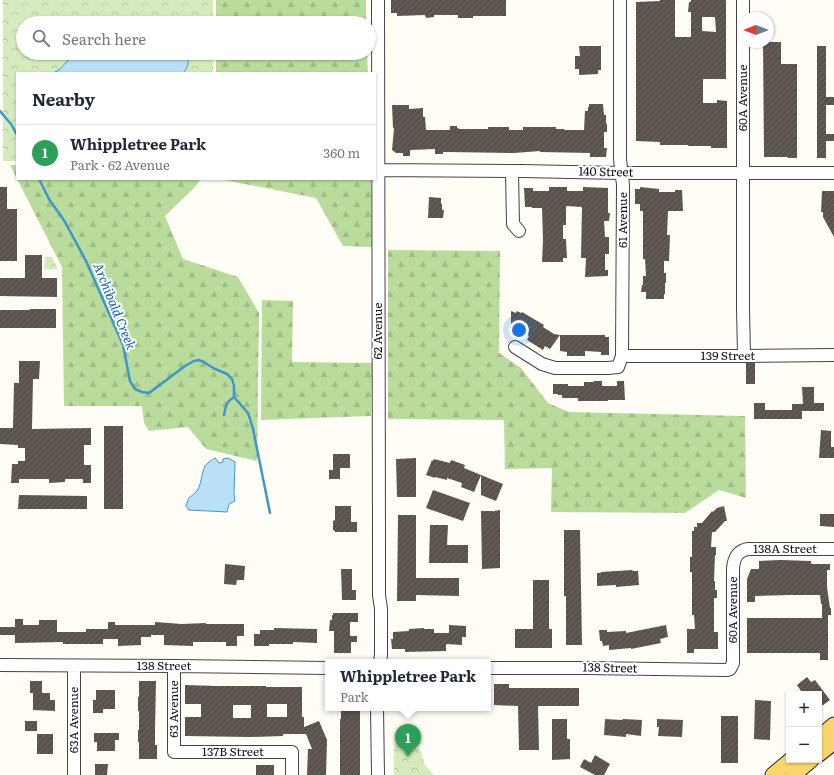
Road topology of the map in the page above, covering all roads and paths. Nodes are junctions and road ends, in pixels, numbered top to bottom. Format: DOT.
graph roads {
  1 [pos="378,0"];
  2 [pos="620,0"];
  3 [pos="743,0"];
  4 [pos="378,170"];
  5 [pos="512,171"];
  6 [pos="743,172"];
  7 [pos="621,173"];
  8 [pos="834,173"];
  9 [pos="519,231"];
  10 [pos="515,347"];
  11 [pos="834,355"];
  12 [pos="744,356"];
  13 [pos="620,361"];
  14 [pos="834,549"];
  15 [pos="737,554"];
  16 [pos="380,659"];
  17 [pos="0,665"];
  18 [pos="74,666"];
  19 [pos="174,666"];
  20 [pos="731,666"];
  21 [pos="325,668"];
  22 [pos="491,668"];
  23 [pos="377,711"];
  24 [pos="834,726"];
  25 [pos="827,745"];
  26 [pos="174,752"];
  27 [pos="787,763"];
  28 [pos="808,763"];
  29 [pos="74,775"];
  30 [pos="292,775"];
  31 [pos="378,775"];
  32 [pos="773,775"];
  33 [pos="793,775"];
  1 -- 4 [label="street, 62 Avenue"];
  2 -- 7 [label="street, 61 Avenue"];
  3 -- 6 [label="street, 60A Avenue"];
  4 -- 5 [label="street, 140 Street"];
  4 -- 16 [label="street, 62 Avenue"];
  5 -- 7 [label="street, 140 Street"];
  5 -- 9 [label="street"];
  6 -- 7 [label="street, 140 Street"];
  6 -- 8 [label="street, 140 Street"];
  6 -- 12 [label="street, 60A Avenue"];
  7 -- 13 [label="street, 61 Avenue"];
  10 -- 13 [label="street, 139 Street"];
  11 -- 12 [label="street, 139 Street"];
  12 -- 13 [label="street, 139 Street"];
  14 -- 15 [label="street, 138A Street"];
  15 -- 20 [label="street, 60A Avenue"];
  17 -- 18 [label="street, 138 Street"];
  18 -- 19 [label="street, 138 Street"];
  18 -- 29 [label="street, 63A Avenue"];
  19 -- 21 [label="street, 138 Street"];
  19 -- 26 [label="street, 63 Avenue"];
  20 -- 22 [label="street, 138 Street"];
  23 -- 31 [label="street"];
  24 -- 25 [label="main road"];
  26 -- 30 [label="street, 137B Street"];
  27 -- 32 [label="main road"];
  28 -- 33 [label="main road"];
}
